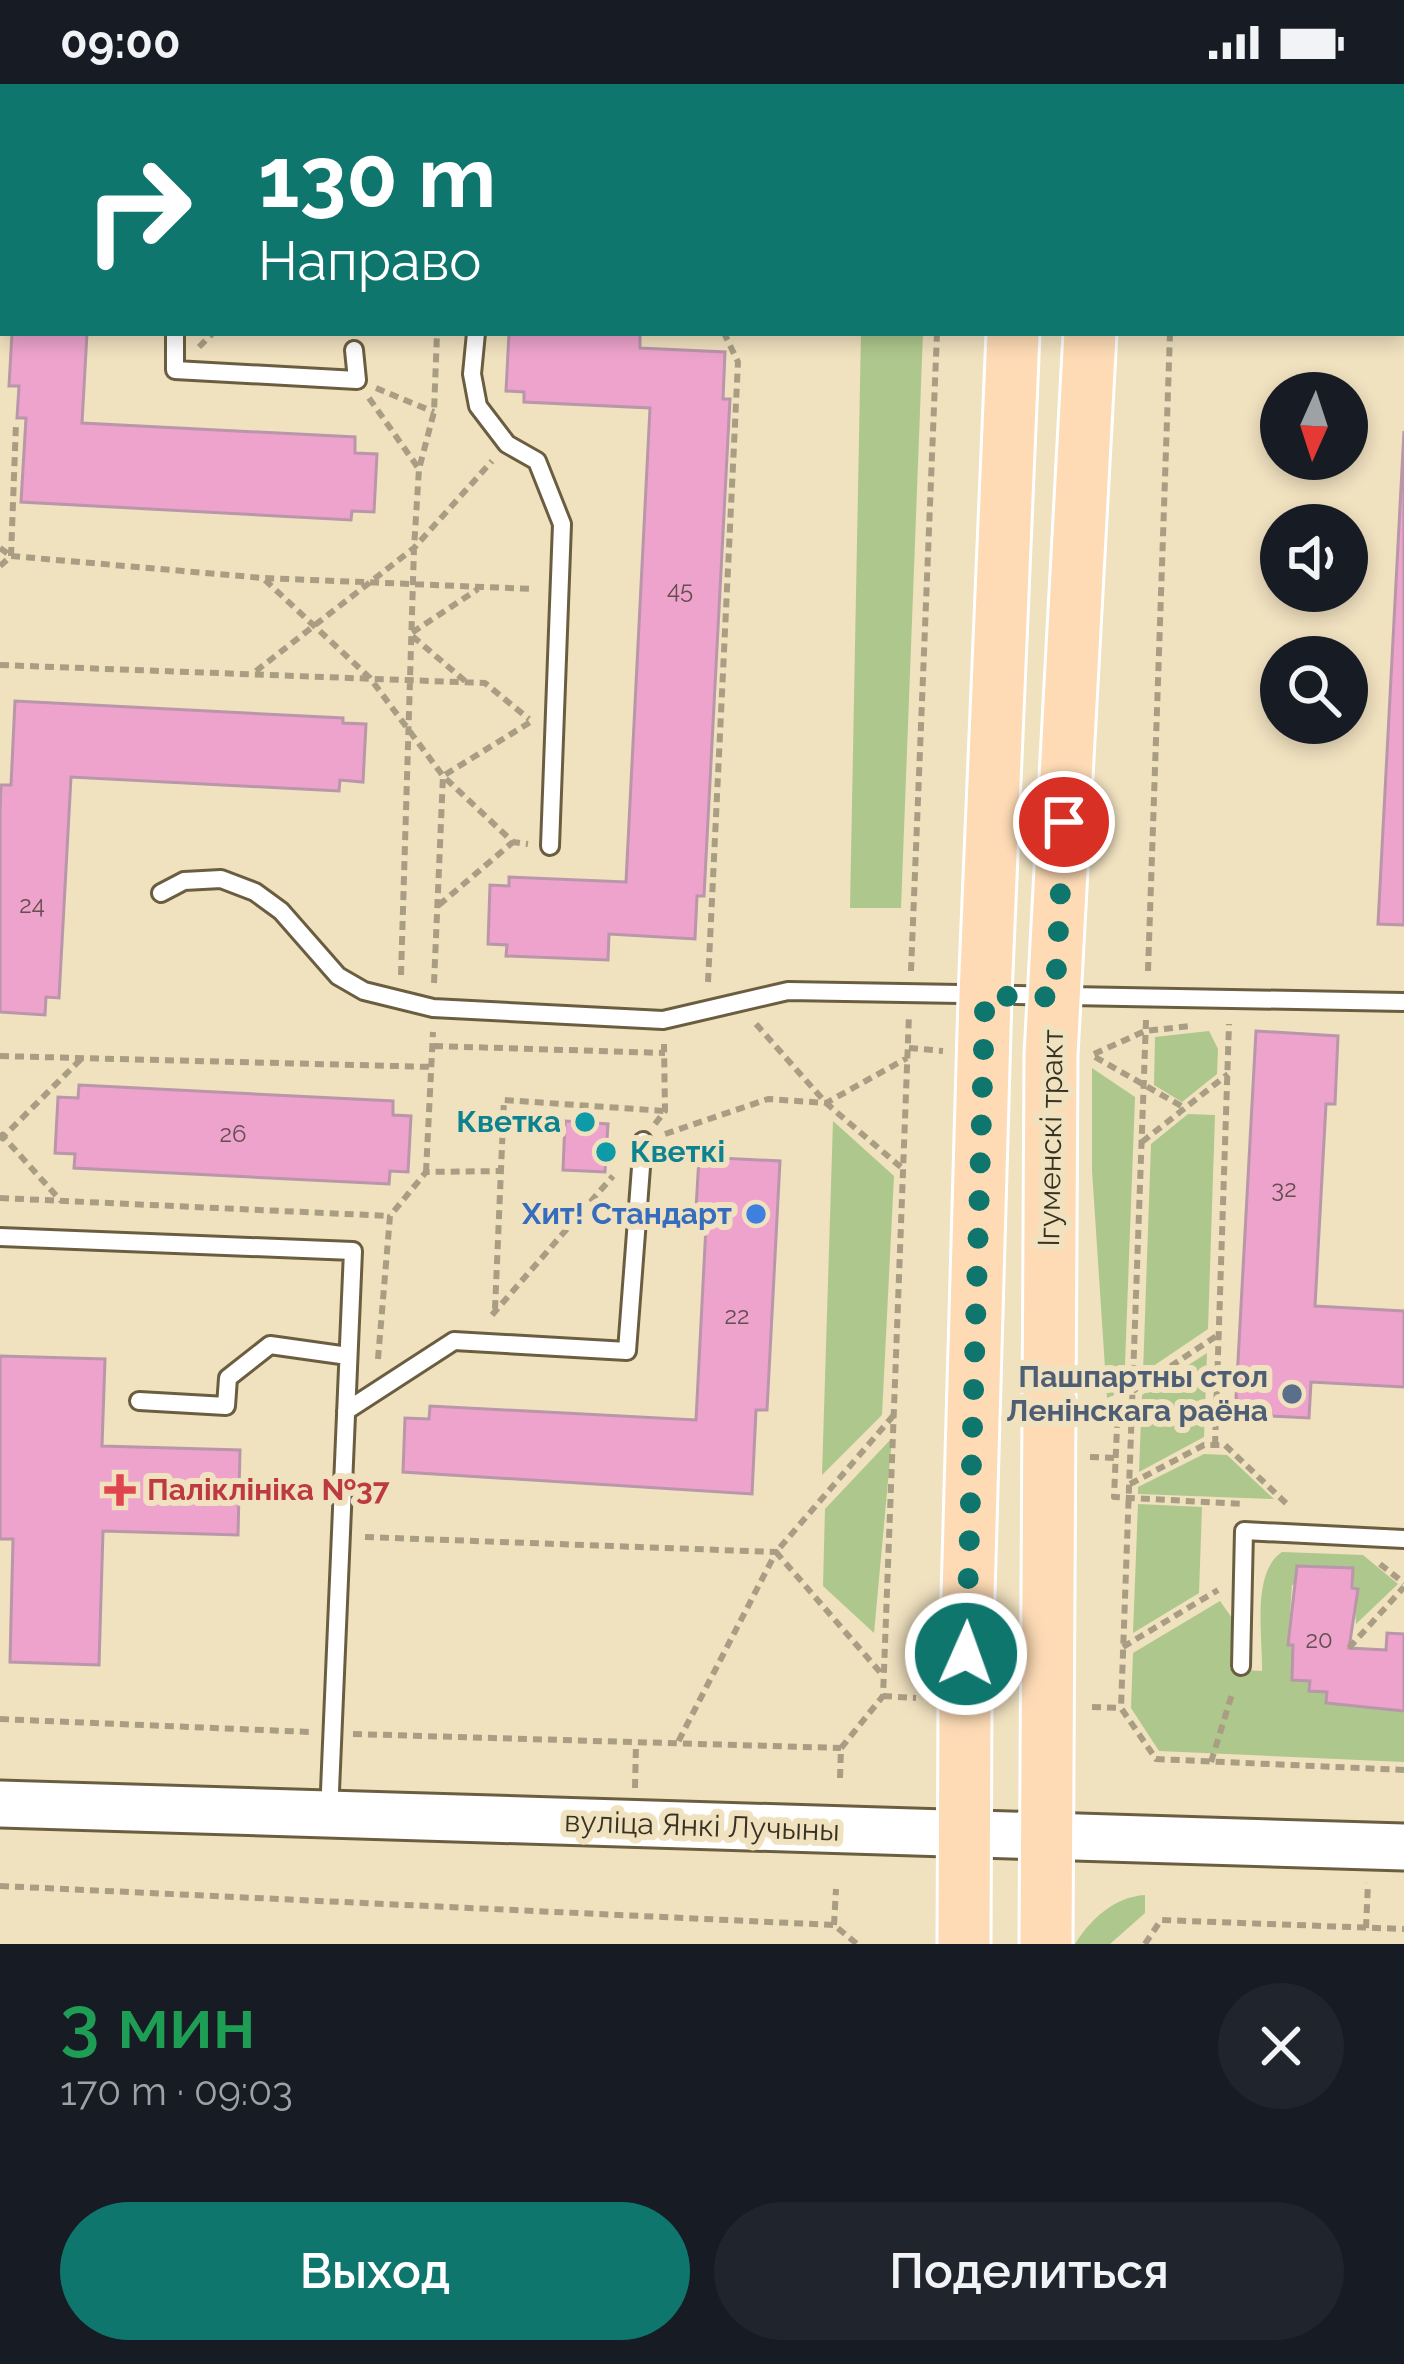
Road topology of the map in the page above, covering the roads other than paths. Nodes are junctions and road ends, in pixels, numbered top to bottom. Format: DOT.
graph roads {
  1 [pos="176,336"];
  2 [pos="476,336"];
  3 [pos="1013,336"];
  4 [pos="1090,336"];
  5 [pos="354,350"];
  6 [pos="550,846"];
  7 [pos="161,893"];
  8 [pos="985,996"];
  9 [pos="1055,997"];
  10 [pos="1404,1002"];
  11 [pos="643,1141"];
  12 [pos="0,1237"];
  13 [pos="349,1355"];
  14 [pos="139,1401"];
  15 [pos="346,1411"];
  16 [pos="1404,1538"];
  17 [pos="1241,1666"];
  18 [pos="0,1804"];
  19 [pos="329,1816"];
  20 [pos="962,1834"];
  21 [pos="1043,1836"];
  22 [pos="1404,1847"];
  23 [pos="964,1944"];
  24 [pos="1046,1944"];
  1 -- 5 [label="lane"];
  2 -- 6 [label="lane"];
  3 -- 8 [label="main road"];
  4 -- 9 [label="main road, Ігуменскі тракт"];
  7 -- 8 [label="lane"];
  8 -- 9 [label="lane"];
  8 -- 20 [label="main road"];
  9 -- 10 [label="lane"];
  9 -- 21 [label="main road, Ігуменскі тракт"];
  11 -- 15 [label="lane"];
  12 -- 13 [label="lane"];
  13 -- 14 [label="lane"];
  13 -- 15 [label="lane"];
  15 -- 19 [label="lane"];
  16 -- 17 [label="lane"];
  18 -- 19 [label="main road, вуліца Янкі Лучыны"];
  19 -- 20 [label="main road, вуліца Янкі Лучыны"];
  20 -- 21 [label="main road, вуліца Янкі Лучыны"];
  20 -- 23 [label="main road"];
  21 -- 22 [label="main road, вуліца Янкі Лучыны"];
  21 -- 24 [label="main road, Ігуменскі тракт"];
}
